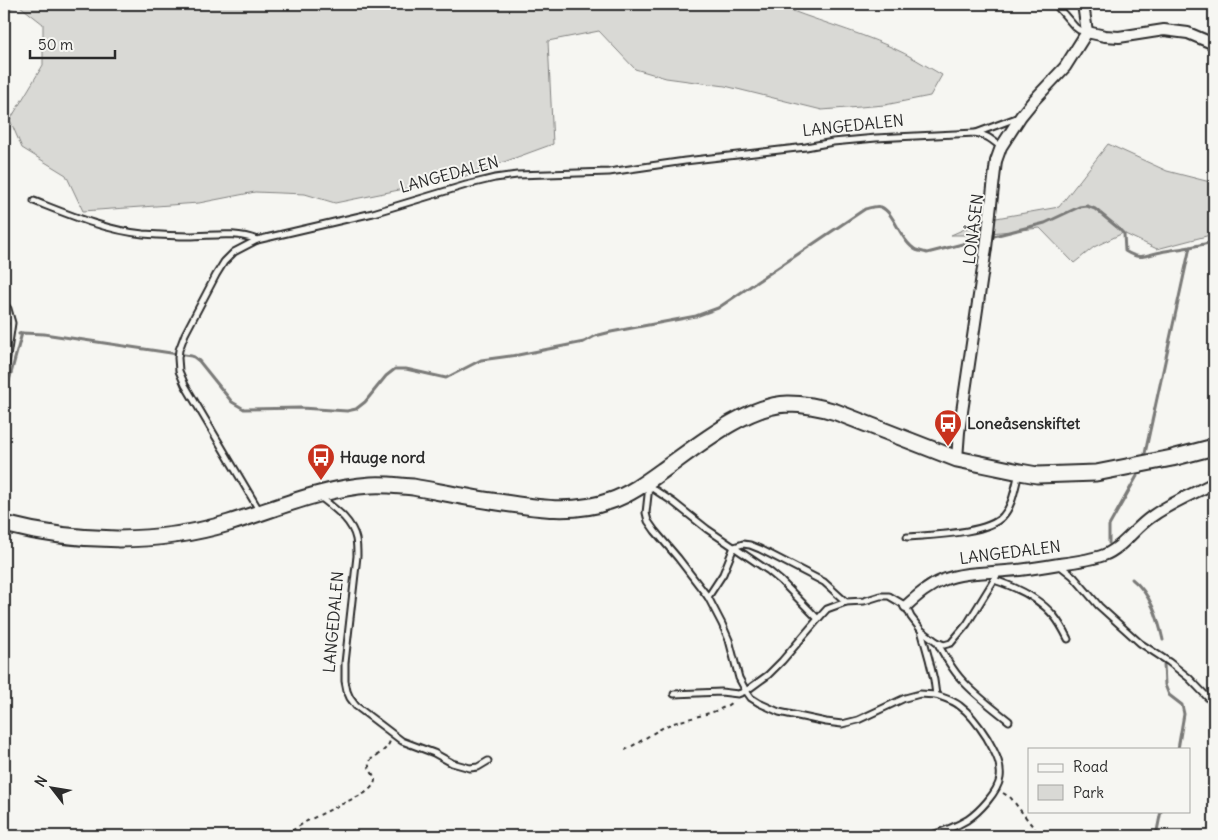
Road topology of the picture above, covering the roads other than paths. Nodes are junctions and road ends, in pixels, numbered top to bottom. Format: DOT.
graph roads {
  1 [pos="1055,4"];
  2 [pos="1083,4"];
  3 [pos="1087,32"];
  4 [pos="1214,44"];
  5 [pos="1021,116"];
  6 [pos="975,133"];
  7 [pos="1000,148"];
  8 [pos="34,201"];
  9 [pos="257,240"];
  10 [pos="4,303"];
  11 [pos="4,377"];
  12 [pos="1214,447"];
  13 [pos="957,459"];
  14 [pos="1020,472"];
  15 [pos="1214,483"];
  16 [pos="648,484"];
  17 [pos="316,495"];
  18 [pos="260,513"];
  19 [pos="4,524"];
  20 [pos="907,537"];
  21 [pos="734,548"];
  22 [pos="1057,564"];
  23 [pos="997,576"];
  24 [pos="708,597"];
  25 [pos="846,602"];
  26 [pos="906,606"];
  27 [pos="818,619"];
  28 [pos="921,630"];
  29 [pos="1068,639"];
  30 [pos="937,642"];
  31 [pos="746,691"];
  32 [pos="674,694"];
  33 [pos="936,695"];
  34 [pos="1214,704"];
  35 [pos="1009,721"];
  36 [pos="488,761"];
  37 [pos="929,836"];
  1 -- 3 [label="lane"];
  2 -- 3 [label="street"];
  3 -- 4 [label="street"];
  3 -- 5 [label="street, LONÅSEN"];
  5 -- 6 [label="lane, LANGEDALEN"];
  5 -- 7 [label="street, LONÅSEN"];
  6 -- 7 [label="lane"];
  6 -- 9 [label="lane, LANGEDALEN"];
  7 -- 13 [label="street, LONÅSEN"];
  8 -- 9 [label="lane"];
  9 -- 18 [label="lane, LANGEDALEN"];
  10 -- 11 [label="lane"];
  12 -- 14 [label="main road"];
  13 -- 14 [label="main road"];
  13 -- 16 [label="main road"];
  14 -- 20 [label="lane, LANGEDALEN"];
  15 -- 22 [label="street, LANGEDALEN"];
  16 -- 17 [label="main road"];
  16 -- 21 [label="lane"];
  16 -- 24 [label="lane"];
  17 -- 18 [label="main road"];
  17 -- 36 [label="lane, LANGEDALEN"];
  18 -- 19 [label="main road"];
  21 -- 24 [label="lane"];
  21 -- 25 [label="lane"];
  21 -- 27 [label="lane"];
  22 -- 23 [label="street, LANGEDALEN"];
  22 -- 34 [label="lane"];
  23 -- 26 [label="street, LANGEDALEN"];
  23 -- 29 [label="lane"];
  23 -- 30 [label="lane"];
  24 -- 31 [label="lane"];
  25 -- 26 [label="lane"];
  25 -- 27 [label="lane"];
  26 -- 28 [label="lane"];
  27 -- 31 [label="lane"];
  28 -- 30 [label="lane"];
  28 -- 33 [label="lane"];
  30 -- 35 [label="lane"];
  31 -- 32 [label="lane"];
  31 -- 33 [label="lane"];
  33 -- 37 [label="lane"];
}
